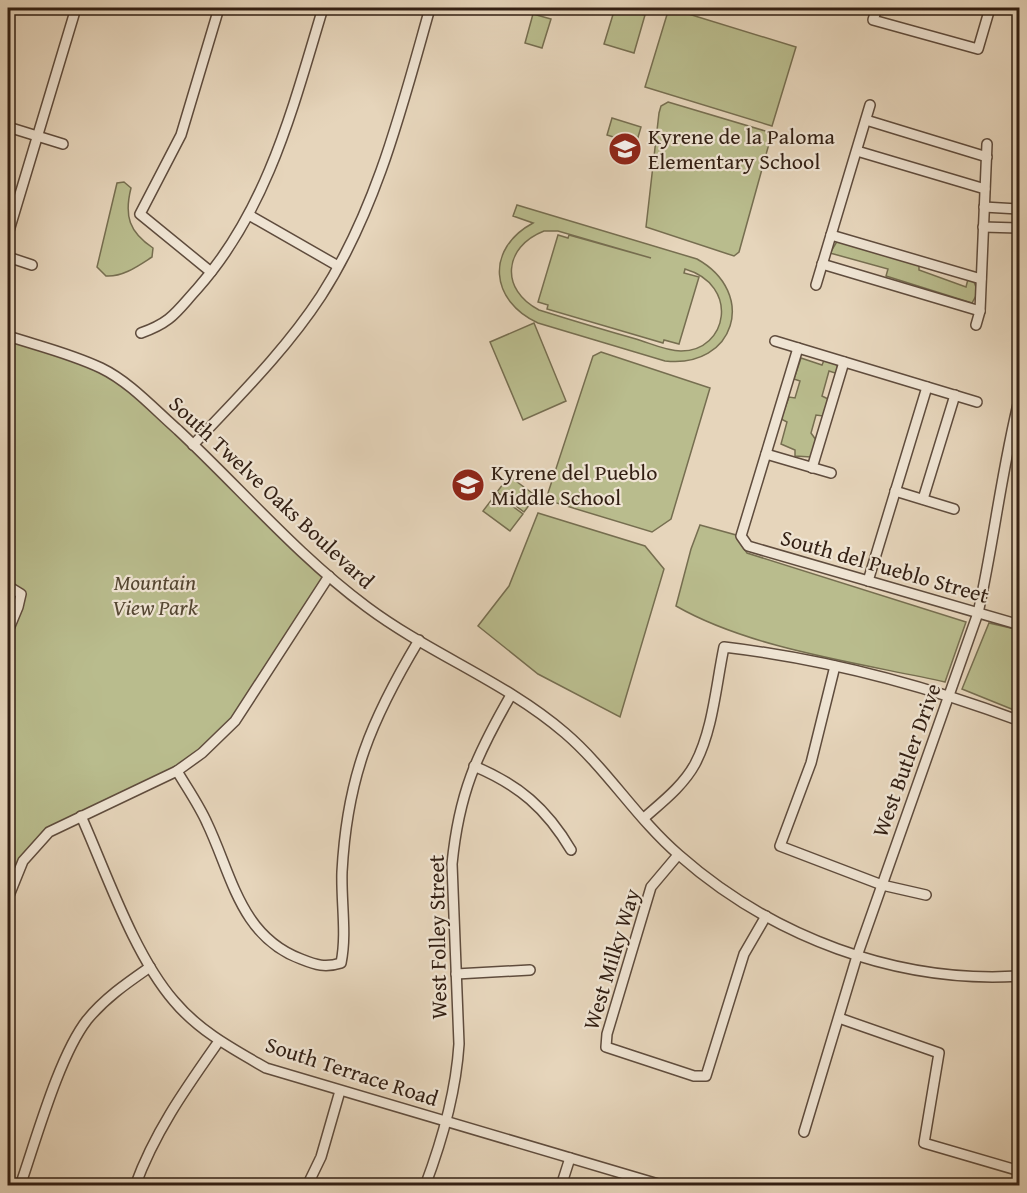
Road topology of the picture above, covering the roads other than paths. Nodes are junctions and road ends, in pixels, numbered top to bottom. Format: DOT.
graph roads {
  1 [pos="76,8"];
  2 [pos="219,8"];
  3 [pos="323,8"];
  4 [pos="430,8"];
  5 [pos="877,8"];
  6 [pos="990,8"];
  7 [pos="870,105"];
  8 [pos="866,120"];
  9 [pos="8,127"];
  10 [pos="38,136"];
  11 [pos="63,144"];
  12 [pos="987,144"];
  13 [pos="857,151"];
  14 [pos="987,157"];
  15 [pos="985,189"];
  16 [pos="1020,209"];
  17 [pos="249,215"];
  18 [pos="984,217"];
  19 [pos="1020,228"];
  20 [pos="8,234"];
  21 [pos="831,235"];
  22 [pos="8,257"];
  23 [pos="32,264"];
  24 [pos="822,264"];
  25 [pos="338,266"];
  26 [pos="211,272"];
  27 [pos="981,279"];
  28 [pos="816,285"];
  29 [pos="980,311"];
  30 [pos="976,325"];
  31 [pos="141,333"];
  32 [pos="8,336"];
  33 [pos="775,341"];
  34 [pos="798,348"];
  35 [pos="844,362"];
  36 [pos="927,387"];
  37 [pos="955,395"];
  38 [pos="1020,396"];
  39 [pos="977,402"];
  40 [pos="193,444"];
  41 [pos="766,454"];
  42 [pos="812,468"];
  43 [pos="831,473"];
  44 [pos="895,491"];
  45 [pos="923,500"];
  46 [pos="954,509"];
  47 [pos="329,576"];
  48 [pos="868,581"];
  49 [pos="8,586"];
  50 [pos="978,613"];
  51 [pos="1020,625"];
  52 [pos="8,631"];
  53 [pos="419,640"];
  54 [pos="835,666"];
  55 [pos="511,695"];
  56 [pos="951,695"];
  57 [pos="1020,722"];
  58 [pos="474,766"];
  59 [pos="177,771"];
  60 [pos="81,816"];
  61 [pos="644,818"];
  62 [pos="571,850"];
  63 [pos="678,855"];
  64 [pos="882,885"];
  65 [pos="926,896"];
  66 [pos="8,898"];
  67 [pos="766,916"];
  68 [pos="858,956"];
  69 [pos="150,967"];
  70 [pos="530,970"];
  71 [pos="456,974"];
  72 [pos="1020,976"];
  73 [pos="839,1018"];
  74 [pos="219,1041"];
  75 [pos="340,1091"];
  76 [pos="444,1122"];
  77 [pos="804,1132"];
  78 [pos="570,1158"];
  79 [pos="1020,1170"];
  80 [pos="20,1185"];
  81 [pos="135,1185"];
  82 [pos="307,1185"];
  83 [pos="425,1185"];
  84 [pos="561,1185"];
  85 [pos="665,1185"];
  1 -- 10 [label="street"];
  2 -- 26 [label="street"];
  3 -- 17 [label="street"];
  4 -- 25 [label="street"];
  5 -- 6 [label="street"];
  7 -- 8 [label="street"];
  8 -- 13 [label="street"];
  8 -- 14 [label="street"];
  9 -- 10 [label="street"];
  10 -- 11 [label="street"];
  10 -- 20 [label="street"];
  12 -- 14 [label="street"];
  13 -- 15 [label="street"];
  13 -- 21 [label="street"];
  14 -- 15 [label="street"];
  15 -- 18 [label="street"];
  16 -- 18 [label="street"];
  17 -- 25 [label="street"];
  17 -- 26 [label="street"];
  18 -- 19 [label="street"];
  18 -- 27 [label="street"];
  21 -- 24 [label="street"];
  21 -- 27 [label="street"];
  22 -- 23 [label="street"];
  24 -- 28 [label="street"];
  24 -- 29 [label="street"];
  25 -- 40 [label="street"];
  26 -- 31 [label="street"];
  27 -- 29 [label="street"];
  29 -- 30 [label="street"];
  32 -- 40 [label="street, South Twelve Oaks Boulevard"];
  33 -- 34 [label="street"];
  34 -- 35 [label="street"];
  34 -- 41 [label="street"];
  35 -- 36 [label="street"];
  35 -- 42 [label="street"];
  36 -- 37 [label="street"];
  36 -- 44 [label="street"];
  37 -- 39 [label="street"];
  37 -- 45 [label="street"];
  38 -- 50 [label="street, West Butler Drive"];
  40 -- 47 [label="street, South Twelve Oaks Boulevard"];
  41 -- 42 [label="street"];
  41 -- 48 [label="street, South del Pueblo Street"];
  42 -- 43 [label="street"];
  44 -- 45 [label="street"];
  44 -- 48 [label="street"];
  45 -- 46 [label="street"];
  47 -- 53 [label="street, South Twelve Oaks Boulevard"];
  47 -- 59 [label="street"];
  48 -- 50 [label="street, South del Pueblo Street"];
  49 -- 52 [label="street"];
  50 -- 51 [label="street, South del Pueblo Street"];
  50 -- 56 [label="street, West Butler Drive"];
  53 -- 55 [label="street, South Twelve Oaks Boulevard"];
  53 -- 59 [label="street"];
  54 -- 56 [label="street"];
  54 -- 61 [label="street"];
  54 -- 64 [label="street"];
  55 -- 58 [label="street, West Folley Street"];
  55 -- 61 [label="street, South Twelve Oaks Boulevard"];
  56 -- 57 [label="street"];
  56 -- 64 [label="street, West Butler Drive"];
  58 -- 62 [label="street"];
  58 -- 71 [label="street, West Folley Street"];
  59 -- 60 [label="street"];
  60 -- 66 [label="street"];
  60 -- 69 [label="street, South Terrace Road"];
  61 -- 63 [label="street, South Twelve Oaks Boulevard"];
  63 -- 67 [label="street, South Twelve Oaks Boulevard"];
  63 -- 67 [label="street, West Milky Way"];
  64 -- 65 [label="street"];
  64 -- 68 [label="street, West Butler Drive"];
  67 -- 68 [label="street, South Twelve Oaks Boulevard"];
  68 -- 72 [label="street, South Twelve Oaks Boulevard"];
  68 -- 73 [label="street, West Butler Drive"];
  69 -- 74 [label="street, South Terrace Road"];
  69 -- 80 [label="street"];
  70 -- 71 [label="street"];
  71 -- 76 [label="street, West Folley Street"];
  73 -- 77 [label="street, West Butler Drive"];
  73 -- 79 [label="street"];
  74 -- 75 [label="street, South Terrace Road"];
  74 -- 81 [label="street"];
  75 -- 76 [label="street, South Terrace Road"];
  75 -- 82 [label="street"];
  76 -- 78 [label="street, South Terrace Road"];
  76 -- 83 [label="street, West Folley Street"];
  78 -- 84 [label="street"];
  78 -- 85 [label="street, South Terrace Road"];
}
